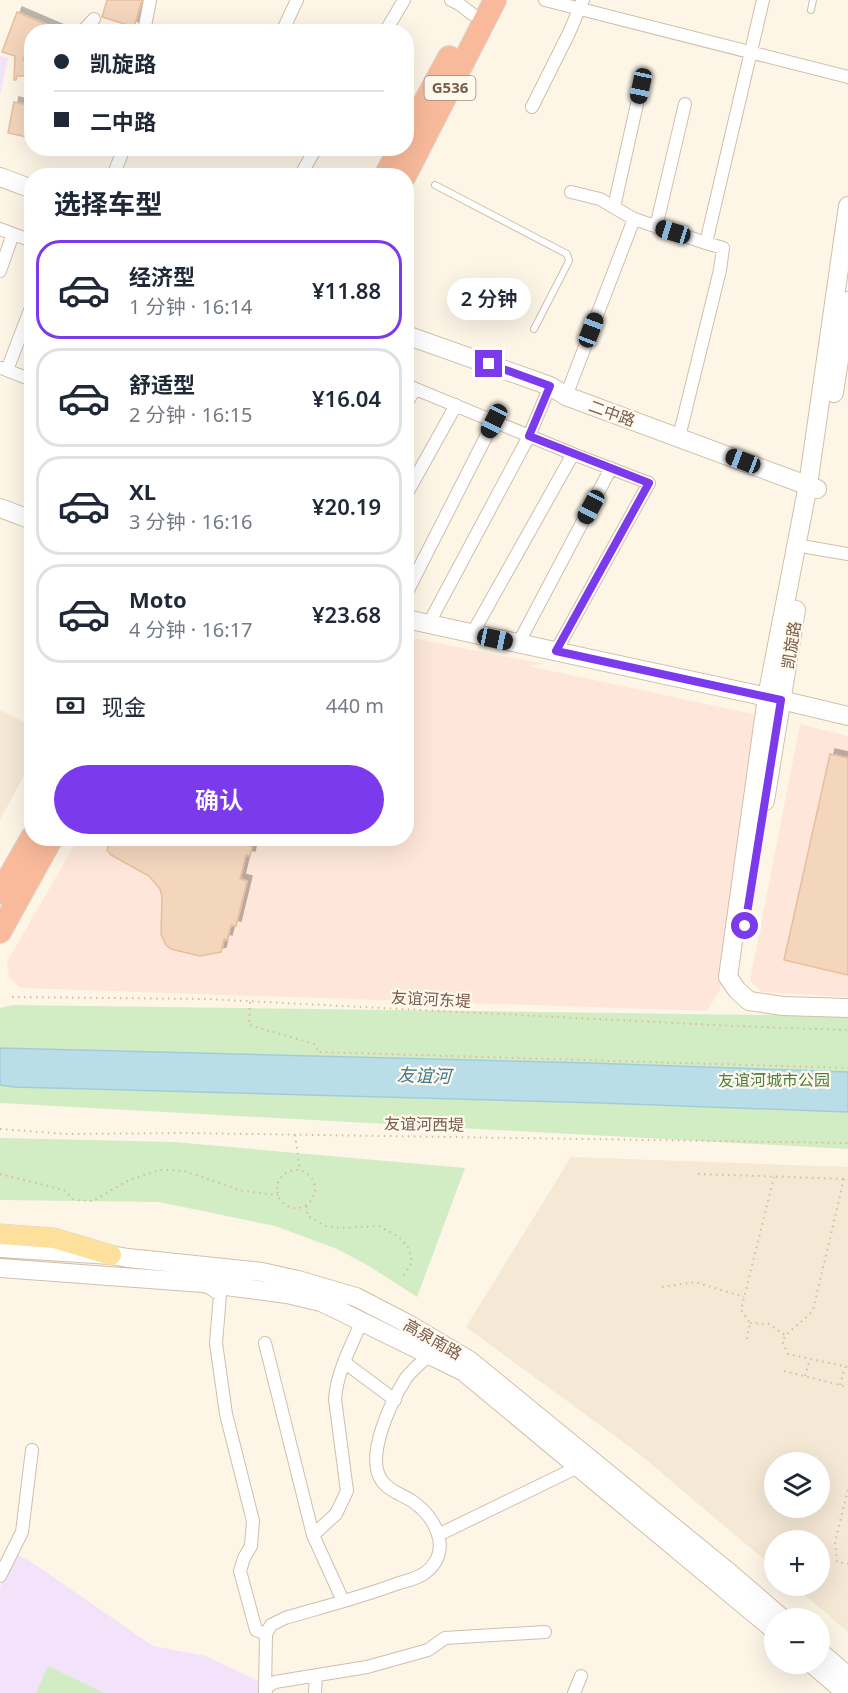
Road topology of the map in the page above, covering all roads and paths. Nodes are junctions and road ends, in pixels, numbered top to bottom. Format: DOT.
graph roads {
  1 [pos="150,0"];
  2 [pos="297,0"];
  3 [pos="404,0"];
  4 [pos="451,0"];
  5 [pos="495,0"];
  6 [pos="545,0"];
  7 [pos="763,0"];
  8 [pos="813,0"];
  9 [pos="581,5"];
  10 [pos="475,7"];
  11 [pos="811,10"];
  12 [pos="94,19"];
  13 [pos="89,24"];
  14 [pos="146,24"];
  15 [pos="286,24"];
  16 [pos="390,24"];
  17 [pos="751,52"];
  18 [pos="848,77"];
  19 [pos="641,86"];
  20 [pos="685,104"];
  21 [pos="532,107"];
  22 [pos="414,121"];
  23 [pos="409,168"];
  24 [pos="0,177"];
  25 [pos="435,185"];
  26 [pos="24,186"];
  27 [pos="571,192"];
  28 [pos="848,206"];
  29 [pos="614,207"];
  30 [pos="634,219"];
  31 [pos="656,227"];
  32 [pos="0,229"];
  33 [pos="13,234"];
  34 [pos="24,238"];
  35 [pos="706,243"];
  36 [pos="0,271"];
  37 [pos="848,301"];
  38 [pos="24,323"];
  39 [pos="534,329"];
  40 [pos="414,338"];
  41 [pos="3,369"];
  42 [pos="24,377"];
  43 [pos="550,386"];
  44 [pos="414,388"];
  45 [pos="566,396"];
  46 [pos="456,405"];
  47 [pos="494,421"];
  48 [pos="529,436"];
  49 [pos="679,437"];
  50 [pos="573,454"];
  51 [pos="611,468"];
  52 [pos="414,481"];
  53 [pos="813,488"];
  54 [pos="0,508"];
  55 [pos="24,517"];
  56 [pos="807,547"];
  57 [pos="848,554"];
  58 [pos="414,578"];
  59 [pos="414,620"];
  60 [pos="429,623"];
  61 [pos="472,634"];
  62 [pos="518,644"];
  63 [pos="556,651"];
  64 [pos="774,699"];
  65 [pos="848,716"];
  66 [pos="27,846"];
  67 [pos="48,846"];
  68 [pos="0,893"];
  69 [pos="0,932"];
  70 [pos="12,997"];
  71 [pos="250,1002"];
  72 [pos="848,1008"];
  73 [pos="848,1030"];
  74 [pos="848,1068"];
  75 [pos="0,1129"];
  76 [pos="295,1134"];
  77 [pos="848,1143"];
  78 [pos="300,1171"];
  79 [pos="0,1174"];
  80 [pos="698,1174"];
  81 [pos="774,1177"];
  82 [pos="846,1179"];
  83 [pos="278,1195"];
  84 [pos="306,1206"];
  85 [pos="0,1234"];
  86 [pos="0,1248"];
  87 [pos="111,1255"];
  88 [pos="0,1268"];
  89 [pos="402,1278"];
  90 [pos="203,1283"];
  91 [pos="662,1287"];
  92 [pos="744,1298"];
  93 [pos="362,1321"];
  94 [pos="750,1323"];
  95 [pos="785,1335"];
  96 [pos="747,1339"];
  97 [pos="265,1343"];
  98 [pos="429,1356"];
  99 [pos="810,1358"];
  100 [pos="344,1362"];
  101 [pos="847,1366"];
  102 [pos="784,1371"];
  103 [pos="805,1376"];
  104 [pos="840,1385"];
  105 [pos="848,1387"];
  106 [pos="395,1400"];
  107 [pos="32,1450"];
  108 [pos="578,1467"];
  109 [pos="848,1490"];
  110 [pos="313,1535"];
  111 [pos="438,1535"];
  112 [pos="848,1564"];
  113 [pos="0,1576"];
  114 [pos="344,1601"];
  115 [pos="770,1608"];
  116 [pos="764,1622"];
  117 [pos="545,1632"];
  118 [pos="266,1634"];
  119 [pos="830,1660"];
  120 [pos="824,1674"];
  121 [pos="316,1675"];
  122 [pos="581,1676"];
  123 [pos="848,1676"];
  124 [pos="265,1693"];
  125 [pos="315,1693"];
  126 [pos="574,1693"];
  127 [pos="846,1693"];
  1 -- 14 [label="street"];
  2 -- 15 [label="street"];
  3 -- 16 [label="street"];
  4 -- 10 [label="street"];
  5 -- 23 [label="highway, G536"];
  6 -- 9 [label="street"];
  7 -- 17 [label="street"];
  8 -- 11 [label="lane"];
  9 -- 17 [label="street"];
  9 -- 21 [label="street"];
  10 -- 22 [label="highway, G536"];
  12 -- 13 [label="street"];
  17 -- 18 [label="street"];
  17 -- 35 [label="street"];
  19 -- 29 [label="street"];
  20 -- 31 [label="street"];
  24 -- 26 [label="street"];
  25 -- 39 [label="lane"];
  27 -- 29 [label="street"];
  28 -- 53 [label="street"];
  29 -- 30 [label="street"];
  30 -- 31 [label="street"];
  30 -- 45 [label="street"];
  31 -- 35 [label="street"];
  32 -- 33 [label="street"];
  33 -- 34 [label="street"];
  33 -- 36 [label="street"];
  35 -- 49 [label="street"];
  37 -- 53 [label="street, 凯旋路"];
  38 -- 41 [label="street"];
  40 -- 43 [label="street, 二中路"];
  41 -- 42 [label="street"];
  43 -- 45 [label="street, 二中路"];
  43 -- 48 [label="street"];
  44 -- 46 [label="street"];
  45 -- 49 [label="street, 二中路"];
  46 -- 47 [label="street"];
  46 -- 52 [label="street"];
  47 -- 48 [label="street"];
  47 -- 58 [label="street"];
  48 -- 50 [label="street"];
  48 -- 60 [label="street"];
  49 -- 53 [label="street, 二中路"];
  50 -- 51 [label="street"];
  50 -- 61 [label="street"];
  51 -- 62 [label="street"];
  51 -- 63 [label="street"];
  53 -- 56 [label="street, 凯旋路"];
  53 -- 64 [label="street"];
  54 -- 55 [label="street"];
  56 -- 57 [label="street"];
  56 -- 64 [label="street, 凯旋路"];
  59 -- 60 [label="street"];
  60 -- 61 [label="street"];
  61 -- 62 [label="street"];
  62 -- 63 [label="street"];
  63 -- 64 [label="street"];
  64 -- 65 [label="street"];
  64 -- 72 [label="street, 凯旋路"];
  66 -- 68 [label="highway"];
  67 -- 69 [label="highway"];
  70 -- 71 [label="path, 友谊河东堤"];
  71 -- 73 [label="path, 友谊河东堤"];
  71 -- 74 [label="path"];
  75 -- 76 [label="path, 友谊河西堤"];
  76 -- 77 [label="path, 友谊河西堤"];
  76 -- 78 [label="path"];
  78 -- 83 [label="path"];
  78 -- 84 [label="path"];
  79 -- 83 [label="path"];
  80 -- 81 [label="path"];
  81 -- 82 [label="path"];
  81 -- 92 [label="path"];
  82 -- 95 [label="path"];
  83 -- 84 [label="path"];
  84 -- 89 [label="path"];
  85 -- 87 [label="main road"];
  86 -- 87 [label="street, 高泉南路"];
  87 -- 115 [label="street, 高泉南路"];
  88 -- 90 [label="street, 高泉南路"];
  90 -- 93 [label="street, 高泉南路"];
  90 -- 118 [label="street"];
  91 -- 92 [label="path"];
  92 -- 94 [label="path"];
  93 -- 98 [label="street, 高泉南路"];
  93 -- 100 [label="street"];
  94 -- 95 [label="path"];
  94 -- 96 [label="path"];
  95 -- 99 [label="path"];
  97 -- 110 [label="street"];
  98 -- 106 [label="street"];
  98 -- 108 [label="street, 高泉南路"];
  99 -- 101 [label="path"];
  99 -- 103 [label="path"];
  100 -- 106 [label="street"];
  100 -- 110 [label="street"];
  101 -- 104 [label="path"];
  102 -- 103 [label="path"];
  103 -- 104 [label="path"];
  104 -- 105 [label="path"];
  106 -- 111 [label="street"];
  107 -- 113 [label="street"];
  108 -- 111 [label="street"];
  108 -- 116 [label="street, 高泉南路"];
  109 -- 112 [label="path"];
  110 -- 114 [label="street"];
  111 -- 114 [label="street"];
  114 -- 118 [label="street"];
  117 -- 121 [label="street"];
  118 -- 124 [label="street"];
  119 -- 123 [label="street"];
  120 -- 127 [label="street"];
  121 -- 124 [label="street"];
  121 -- 125 [label="street"];
  122 -- 126 [label="street"];
}
